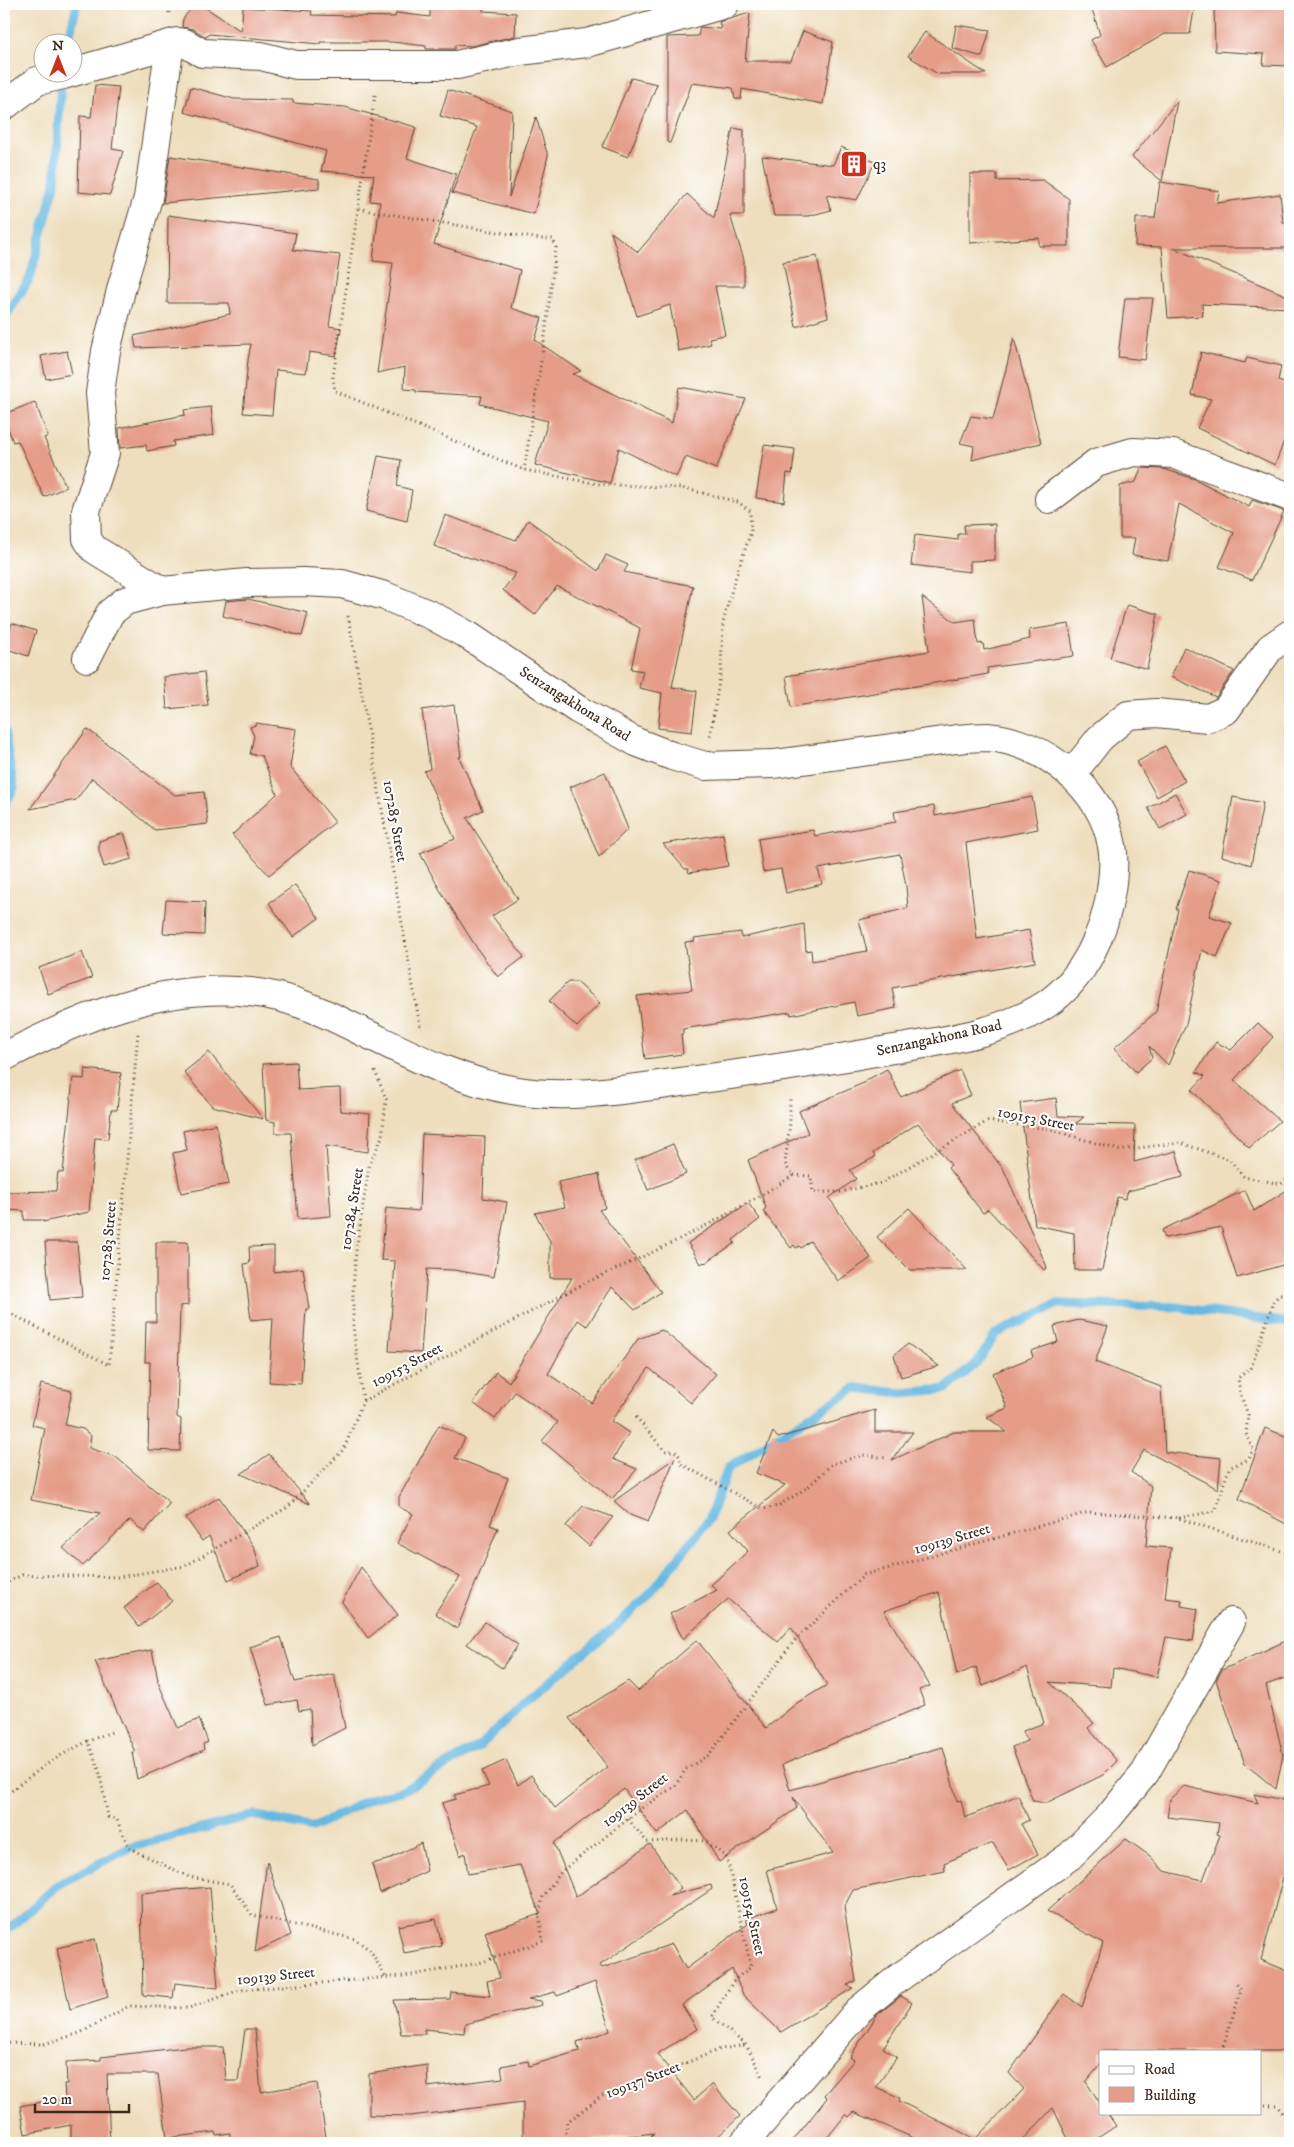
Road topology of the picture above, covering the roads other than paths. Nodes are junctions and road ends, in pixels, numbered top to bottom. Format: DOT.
graph roads {
  1 [pos="725,4"];
  2 [pos="170,44"];
  3 [pos="4,106"];
  4 [pos="1290,497"];
  5 [pos="1049,499"];
  6 [pos="162,591"];
  7 [pos="1290,634"];
  8 [pos="87,658"];
  9 [pos="1072,775"];
  10 [pos="4,1057"];
  11 [pos="1231,1622"];
  12 [pos="744,2143"];
  1 -- 2 [label="street"];
  2 -- 3 [label="street"];
  2 -- 6 [label="street"];
  4 -- 5 [label="street"];
  6 -- 8 [label="street, Senzangakhona Road"];
  6 -- 9 [label="street, Senzangakhona Road"];
  7 -- 9 [label="street"];
  9 -- 10 [label="street, Senzangakhona Road"];
  11 -- 12 [label="street"];
}
